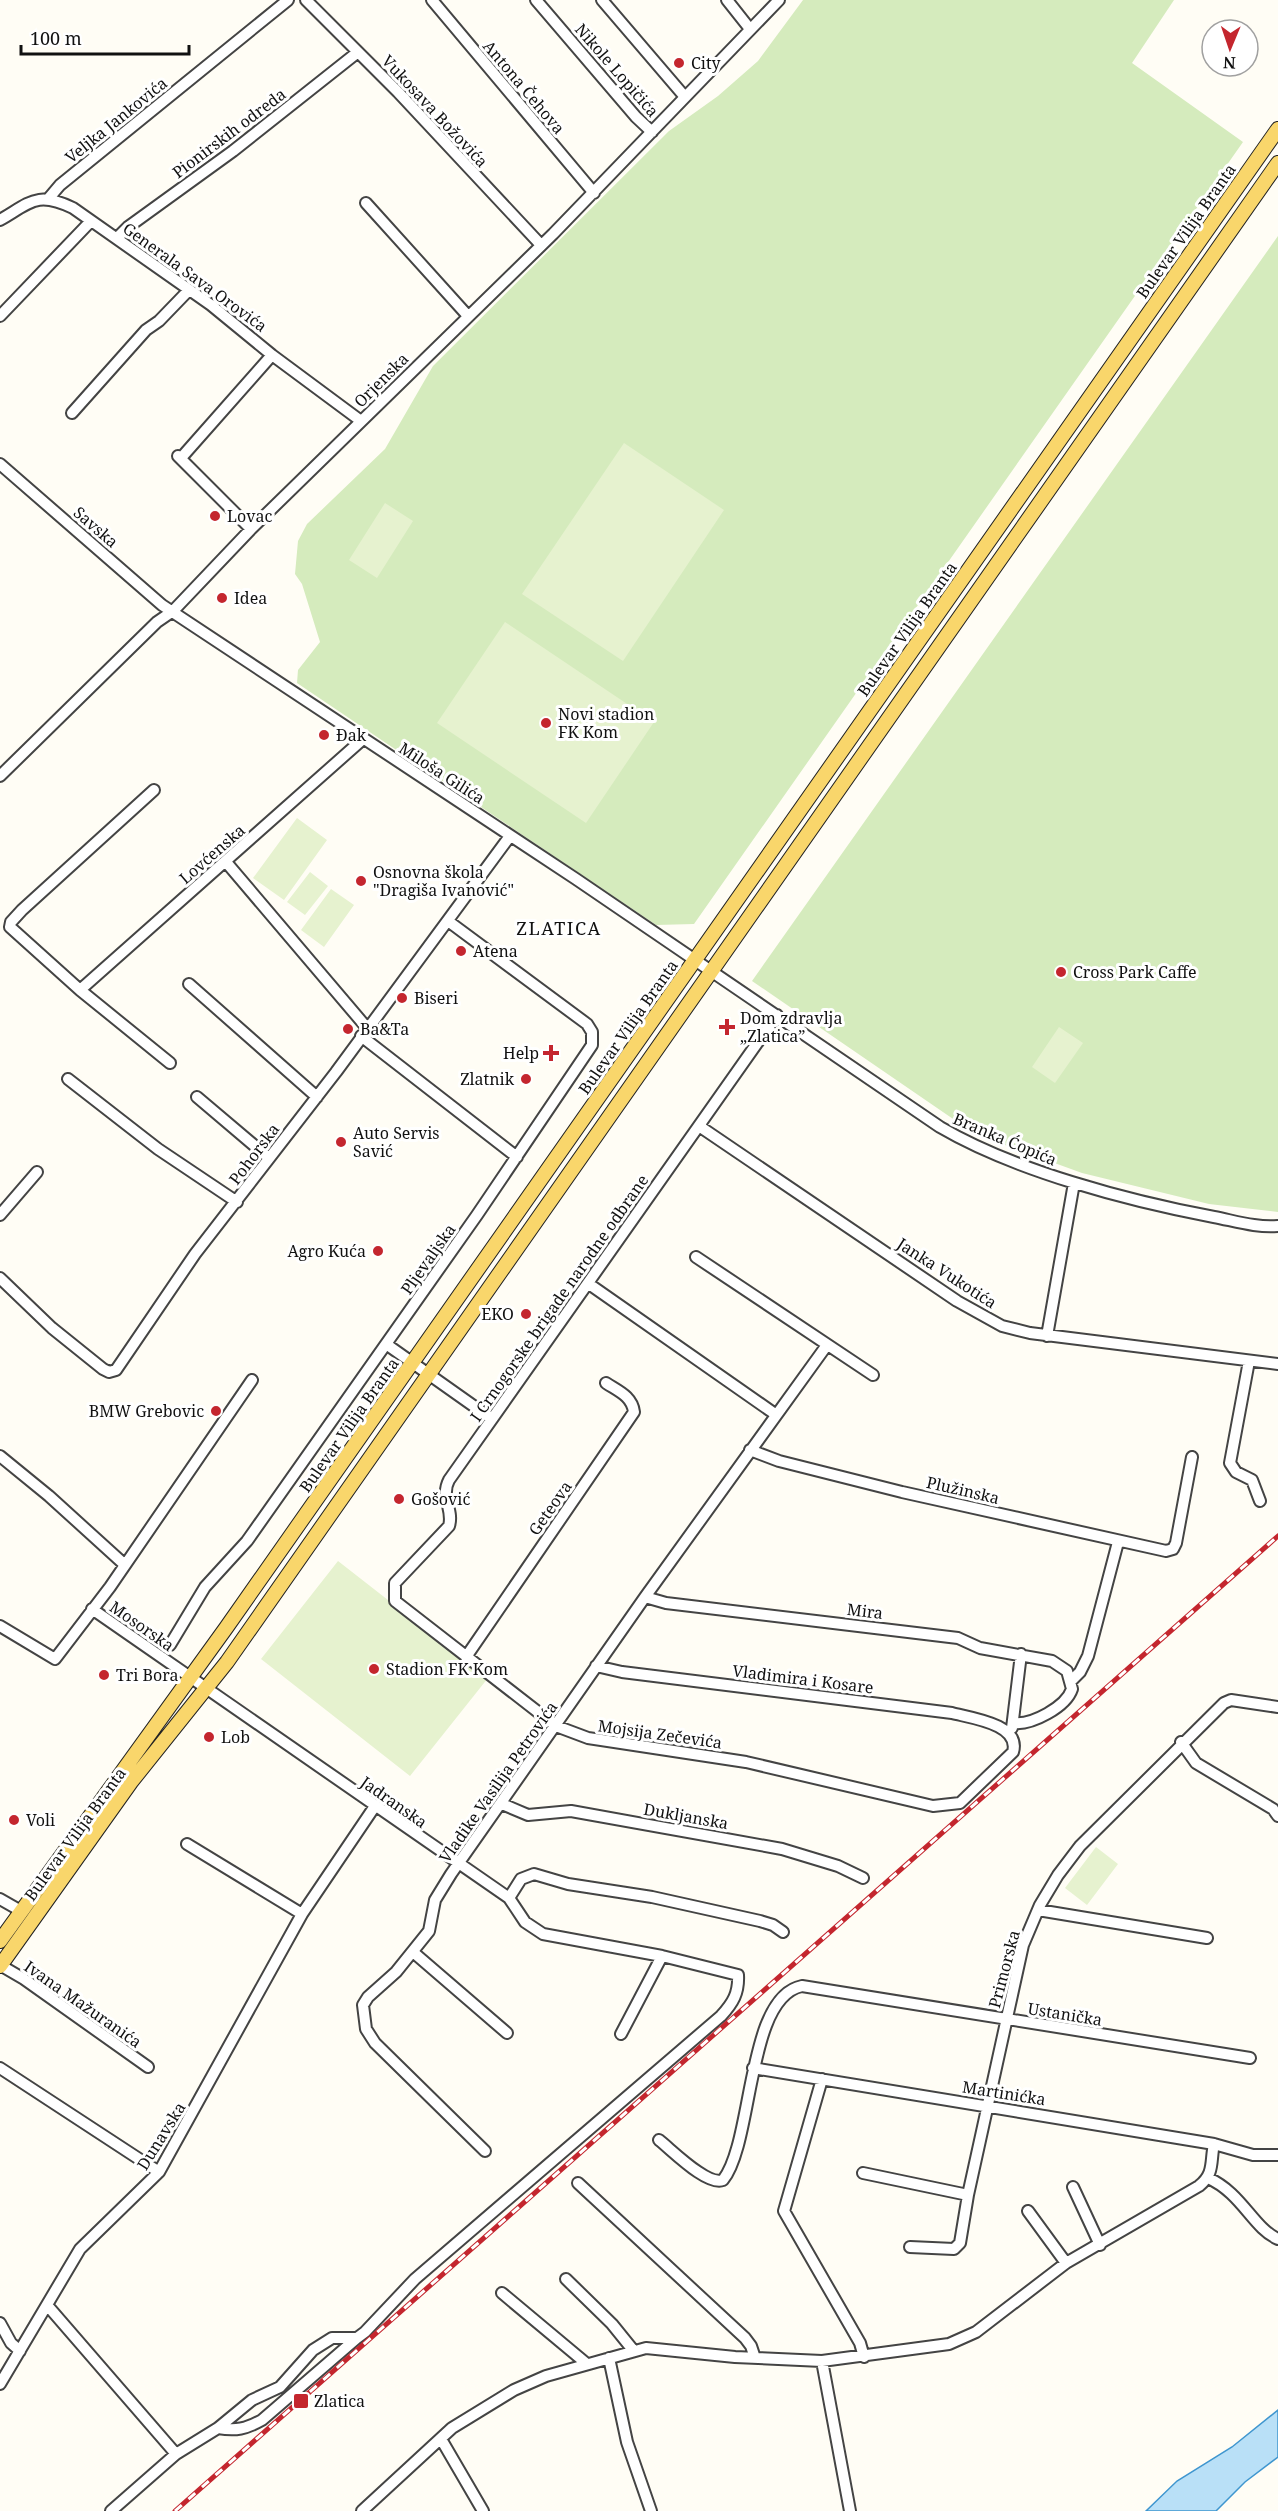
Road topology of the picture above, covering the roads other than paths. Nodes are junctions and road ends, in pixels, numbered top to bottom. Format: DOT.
graph roads {
  1 [pos="288,0"];
  2 [pos="306,0"];
  3 [pos="432,0"];
  4 [pos="536,0"];
  5 [pos="602,0"];
  6 [pos="727,0"];
  7 [pos="779,0"];
  8 [pos="750,29"];
  9 [pos="358,52"];
  10 [pos="685,97"];
  11 [pos="1278,129"];
  12 [pos="652,132"];
  13 [pos="1278,164"];
  14 [pos="594,193"];
  15 [pos="50,198"];
  16 [pos="366,203"];
  17 [pos="0,220"];
  18 [pos="91,221"];
  19 [pos="117,238"];
  20 [pos="541,245"];
  21 [pos="188,291"];
  22 [pos="0,316"];
  23 [pos="468,316"];
  24 [pos="272,356"];
  25 [pos="72,413"];
  26 [pos="361,421"];
  27 [pos="0,464"];
  28 [pos="251,529"];
  29 [pos="173,611"];
  30 [pos="363,739"];
  31 [pos="3,769"];
  32 [pos="154,790"];
  33 [pos="510,836"];
  34 [pos="226,862"];
  35 [pos="448,921"];
  36 [pos="695,960"];
  37 [pos="712,971"];
  38 [pos="189,984"];
  39 [pos="80,990"];
  40 [pos="777,1015"];
  41 [pos="364,1032"];
  42 [pos="170,1063"];
  43 [pos="68,1078"];
  44 [pos="197,1097"];
  45 [pos="317,1097"];
  46 [pos="699,1126"];
  47 [pos="517,1157"];
  48 [pos="269,1158"];
  49 [pos="37,1172"];
  50 [pos="1074,1183"];
  51 [pos="237,1202"];
  52 [pos="0,1215"];
  53 [pos="1278,1226"];
  54 [pos="696,1257"];
  55 [pos="0,1278"];
  56 [pos="589,1284"];
  57 [pos="1047,1336"];
  58 [pos="387,1344"];
  59 [pos="828,1345"];
  60 [pos="1249,1361"];
  61 [pos="412,1363"];
  62 [pos="1278,1365"];
  63 [pos="429,1374"];
  64 [pos="873,1375"];
  65 [pos="252,1380"];
  66 [pos="606,1383"];
  67 [pos="776,1414"];
  68 [pos="492,1419"];
  69 [pos="750,1450"];
  70 [pos="0,1456"];
  71 [pos="1192,1457"];
  72 [pos="1260,1501"];
  73 [pos="1118,1542"];
  74 [pos="125,1565"];
  75 [pos="645,1597"];
  76 [pos="395,1601"];
  77 [pos="92,1609"];
  78 [pos="0,1626"];
  79 [pos="170,1645"];
  80 [pos="1021,1654"];
  81 [pos="466,1656"];
  82 [pos="596,1666"];
  83 [pos="190,1678"];
  84 [pos="1071,1681"];
  85 [pos="206,1689"];
  86 [pos="1278,1707"];
  87 [pos="556,1726"];
  88 [pos="1010,1729"];
  89 [pos="1181,1742"];
  90 [pos="502,1804"];
  91 [pos="375,1806"];
  92 [pos="1278,1816"];
  93 [pos="187,1844"];
  94 [pos="458,1865"];
  95 [pos="862,1878"];
  96 [pos="508,1898"];
  97 [pos="0,1899"];
  98 [pos="1038,1910"];
  99 [pos="21,1911"];
  100 [pos="302,1914"];
  101 [pos="783,1932"];
  102 [pos="1207,1938"];
  103 [pos="0,1941"];
  104 [pos="413,1952"];
  105 [pos="662,1956"];
  106 [pos="0,1965"];
  107 [pos="1006,2019"];
  108 [pos="507,2033"];
  109 [pos="621,2034"];
  110 [pos="1250,2058"];
  111 [pos="148,2067"];
  112 [pos="0,2068"];
  113 [pos="753,2068"];
  114 [pos="822,2079"];
  115 [pos="989,2105"];
  116 [pos="659,2140"];
  117 [pos="1214,2144"];
  118 [pos="485,2151"];
  119 [pos="1278,2155"];
  120 [pos="159,2172"];
  121 [pos="863,2173"];
  122 [pos="1208,2178"];
  123 [pos="578,2184"];
  124 [pos="1073,2187"];
  125 [pos="968,2195"];
  126 [pos="1028,2211"];
  127 [pos="1278,2239"];
  128 [pos="1100,2245"];
  129 [pos="910,2247"];
  130 [pos="1066,2264"];
  131 [pos="566,2279"];
  132 [pos="502,2293"];
  133 [pos="47,2305"];
  134 [pos="0,2323"];
  135 [pos="357,2338"];
  136 [pos="633,2350"];
  137 [pos="20,2351"];
  138 [pos="864,2357"];
  139 [pos="609,2358"];
  140 [pos="755,2358"];
  141 [pos="822,2361"];
  142 [pos="587,2364"];
  143 [pos="0,2384"];
  144 [pos="218,2428"];
  145 [pos="441,2439"];
  146 [pos="176,2454"];
  147 [pos="373,2506"];
  148 [pos="111,2511"];
  149 [pos="362,2511"];
  150 [pos="483,2511"];
  151 [pos="651,2511"];
  152 [pos="850,2511"];
  1 -- 15 [label="street, Veljka Jankovića"];
  2 -- 9 [label="street, Vukosava Božovića"];
  3 -- 14 [label="street, Antona Čehova"];
  4 -- 12 [label="street, Nikole Lopičića"];
  5 -- 10 [label="street"];
  6 -- 8 [label="street"];
  7 -- 8 [label="street, Orjenska"];
  8 -- 10 [label="street, Orjenska"];
  9 -- 19 [label="street, Pionirskih odreda"];
  9 -- 20 [label="street, Vukosava Božovića"];
  10 -- 12 [label="street, Orjenska"];
  11 -- 36 [label="main road, Bulevar Vilija Branta"];
  12 -- 14 [label="street, Orjenska"];
  13 -- 37 [label="main road, Bulevar Vilija Branta"];
  14 -- 20 [label="street, Orjenska"];
  15 -- 17 [label="street"];
  15 -- 18 [label="street, Generala Sava Orovića"];
  16 -- 23 [label="street"];
  18 -- 19 [label="street, Generala Sava Orovića"];
  18 -- 22 [label="street"];
  19 -- 21 [label="street, Generala Sava Orovića"];
  20 -- 23 [label="street, Orjenska"];
  21 -- 24 [label="street, Generala Sava Orovića"];
  21 -- 25 [label="street"];
  23 -- 26 [label="street, Orjenska"];
  24 -- 26 [label="street, Generala Sava Orovića"];
  24 -- 28 [label="street"];
  26 -- 28 [label="street, Orjenska"];
  27 -- 29 [label="street, Savska"];
  28 -- 29 [label="street, Orjenska"];
  29 -- 30 [label="street, Miloša Gilića"];
  29 -- 31 [label="street, Orjenska"];
  30 -- 33 [label="street, Miloša Gilića"];
  30 -- 34 [label="street, Lovćenska"];
  32 -- 39 [label="street"];
  33 -- 35 [label="street, Pohorska"];
  33 -- 36 [label="street, Miloša Gilića"];
  34 -- 39 [label="street, Lovćenska"];
  34 -- 41 [label="street"];
  35 -- 41 [label="street, Pohorska"];
  35 -- 47 [label="street, Pljevaljska"];
  36 -- 37 [label="street, Branka Ćopića"];
  36 -- 61 [label="main road, Bulevar Vilija Branta"];
  37 -- 40 [label="street, Branka Ćopića"];
  37 -- 63 [label="main road, Bulevar Vilija Branta"];
  38 -- 45 [label="street"];
  39 -- 42 [label="street"];
  40 -- 46 [label="street, I Crnogorske brigade narodne odbrane"];
  40 -- 50 [label="street, Branka Ćopića"];
  41 -- 45 [label="street, Pohorska"];
  41 -- 47 [label="street"];
  43 -- 51 [label="street"];
  44 -- 48 [label="street"];
  45 -- 48 [label="street, Pohorska"];
  46 -- 56 [label="street, I Crnogorske brigade narodne odbrane"];
  46 -- 57 [label="street, Janka Vukotića"];
  47 -- 58 [label="street, Pljevaljska"];
  48 -- 51 [label="street, Pohorska"];
  49 -- 52 [label="street"];
  50 -- 53 [label="street, Branka Ćopića"];
  50 -- 57 [label="street"];
  51 -- 55 [label="street, Pohorska"];
  54 -- 59 [label="street"];
  56 -- 67 [label="street"];
  56 -- 68 [label="street, I Crnogorske brigade narodne odbrane"];
  57 -- 60 [label="street, Janka Vukotića"];
  58 -- 61 [label="street"];
  58 -- 79 [label="street, Pljevaljska"];
  59 -- 64 [label="street"];
  59 -- 67 [label="street, Vladike Vasilija Petrovića"];
  60 -- 62 [label="street, Janka Vukotića"];
  60 -- 72 [label="street"];
  61 -- 63 [label="street"];
  61 -- 83 [label="main road, Bulevar Vilija Branta"];
  63 -- 68 [label="street"];
  63 -- 85 [label="main road, Bulevar Vilija Branta"];
  65 -- 74 [label="street"];
  66 -- 81 [label="street, Geteova"];
  67 -- 69 [label="street, Vladike Vasilija Petrovića"];
  68 -- 76 [label="street, I Crnogorske brigade narodne odbrane"];
  69 -- 73 [label="street, Plužinska"];
  69 -- 75 [label="street, Vladike Vasilija Petrovića"];
  70 -- 74 [label="street"];
  71 -- 73 [label="street, Plužinska"];
  73 -- 84 [label="street"];
  74 -- 77 [label="street"];
  75 -- 80 [label="street, Mira"];
  75 -- 82 [label="street, Vladike Vasilija Petrovića"];
  76 -- 81 [label="street, Mojsija Zečevića"];
  77 -- 78 [label="street, Mosorska"];
  77 -- 83 [label="street, Mosorska"];
  80 -- 84 [label="street, Mira"];
  80 -- 88 [label="street"];
  81 -- 87 [label="street, Mojsija Zečevića"];
  82 -- 87 [label="street, Vladike Vasilija Petrovića"];
  82 -- 88 [label="street, Vladimira i Kosare"];
  83 -- 85 [label="street, Mosorska"];
  83 -- 99 [label="main road, Bulevar Vilija Branta"];
  84 -- 88 [label="street"];
  85 -- 91 [label="street, Jadranska"];
  85 -- 106 [label="main road, Bulevar Vilija Branta"];
  86 -- 89 [label="street, Primorska"];
  87 -- 88 [label="street, Mojsija Zečevića"];
  87 -- 90 [label="street, Vladike Vasilija Petrovića"];
  89 -- 92 [label="street"];
  89 -- 98 [label="street, Primorska"];
  90 -- 94 [label="street, Vladike Vasilija Petrovića"];
  90 -- 95 [label="street, Dukljanska"];
  91 -- 94 [label="street, Jadranska"];
  91 -- 100 [label="street, Dunavska"];
  93 -- 100 [label="street"];
  94 -- 96 [label="street, Jadranska"];
  94 -- 104 [label="street, Vladike Vasilija Petrovića"];
  96 -- 101 [label="street"];
  96 -- 105 [label="street, Jadranska"];
  97 -- 99 [label="street"];
  98 -- 102 [label="street"];
  98 -- 107 [label="street, Primorska"];
  99 -- 103 [label="main road, Bulevar Vilija Branta"];
  100 -- 120 [label="street, Dunavska"];
  104 -- 108 [label="street"];
  104 -- 118 [label="street, Vladike Vasilija Petrovića"];
  105 -- 109 [label="street"];
  105 -- 135 [label="street, Jadranska"];
  106 -- 111 [label="street, Ivana Mažuranića"];
  107 -- 110 [label="street, Ustanička"];
  107 -- 113 [label="street, Ustanička"];
  107 -- 115 [label="street, Primorska"];
  112 -- 120 [label="street"];
  113 -- 114 [label="street, Martinićka"];
  113 -- 116 [label="street"];
  114 -- 115 [label="street, Martinićka"];
  114 -- 138 [label="street"];
  115 -- 117 [label="street, Martinićka"];
  115 -- 125 [label="street, Primorska"];
  117 -- 119 [label="street, Martinićka"];
  117 -- 122 [label="street"];
  120 -- 133 [label="street, Dunavska"];
  121 -- 125 [label="street"];
  122 -- 127 [label="street"];
  122 -- 128 [label="street"];
  123 -- 140 [label="street"];
  124 -- 128 [label="street"];
  125 -- 129 [label="street, Primorska"];
  126 -- 130 [label="street"];
  128 -- 130 [label="street"];
  130 -- 138 [label="street"];
  131 -- 136 [label="street"];
  132 -- 142 [label="street"];
  133 -- 137 [label="street, Dunavska"];
  133 -- 146 [label="street"];
  134 -- 137 [label="street"];
  135 -- 144 [label="street"];
  135 -- 144 [label="street"];
  136 -- 139 [label="street"];
  136 -- 140 [label="street"];
  137 -- 143 [label="street, Dunavska"];
  138 -- 141 [label="street"];
  139 -- 142 [label="street"];
  139 -- 151 [label="street"];
  140 -- 141 [label="street"];
  141 -- 152 [label="street"];
  142 -- 145 [label="street"];
  144 -- 146 [label="street"];
  145 -- 147 [label="street"];
  145 -- 150 [label="street"];
  146 -- 148 [label="street"];
  147 -- 149 [label="street"];
}
